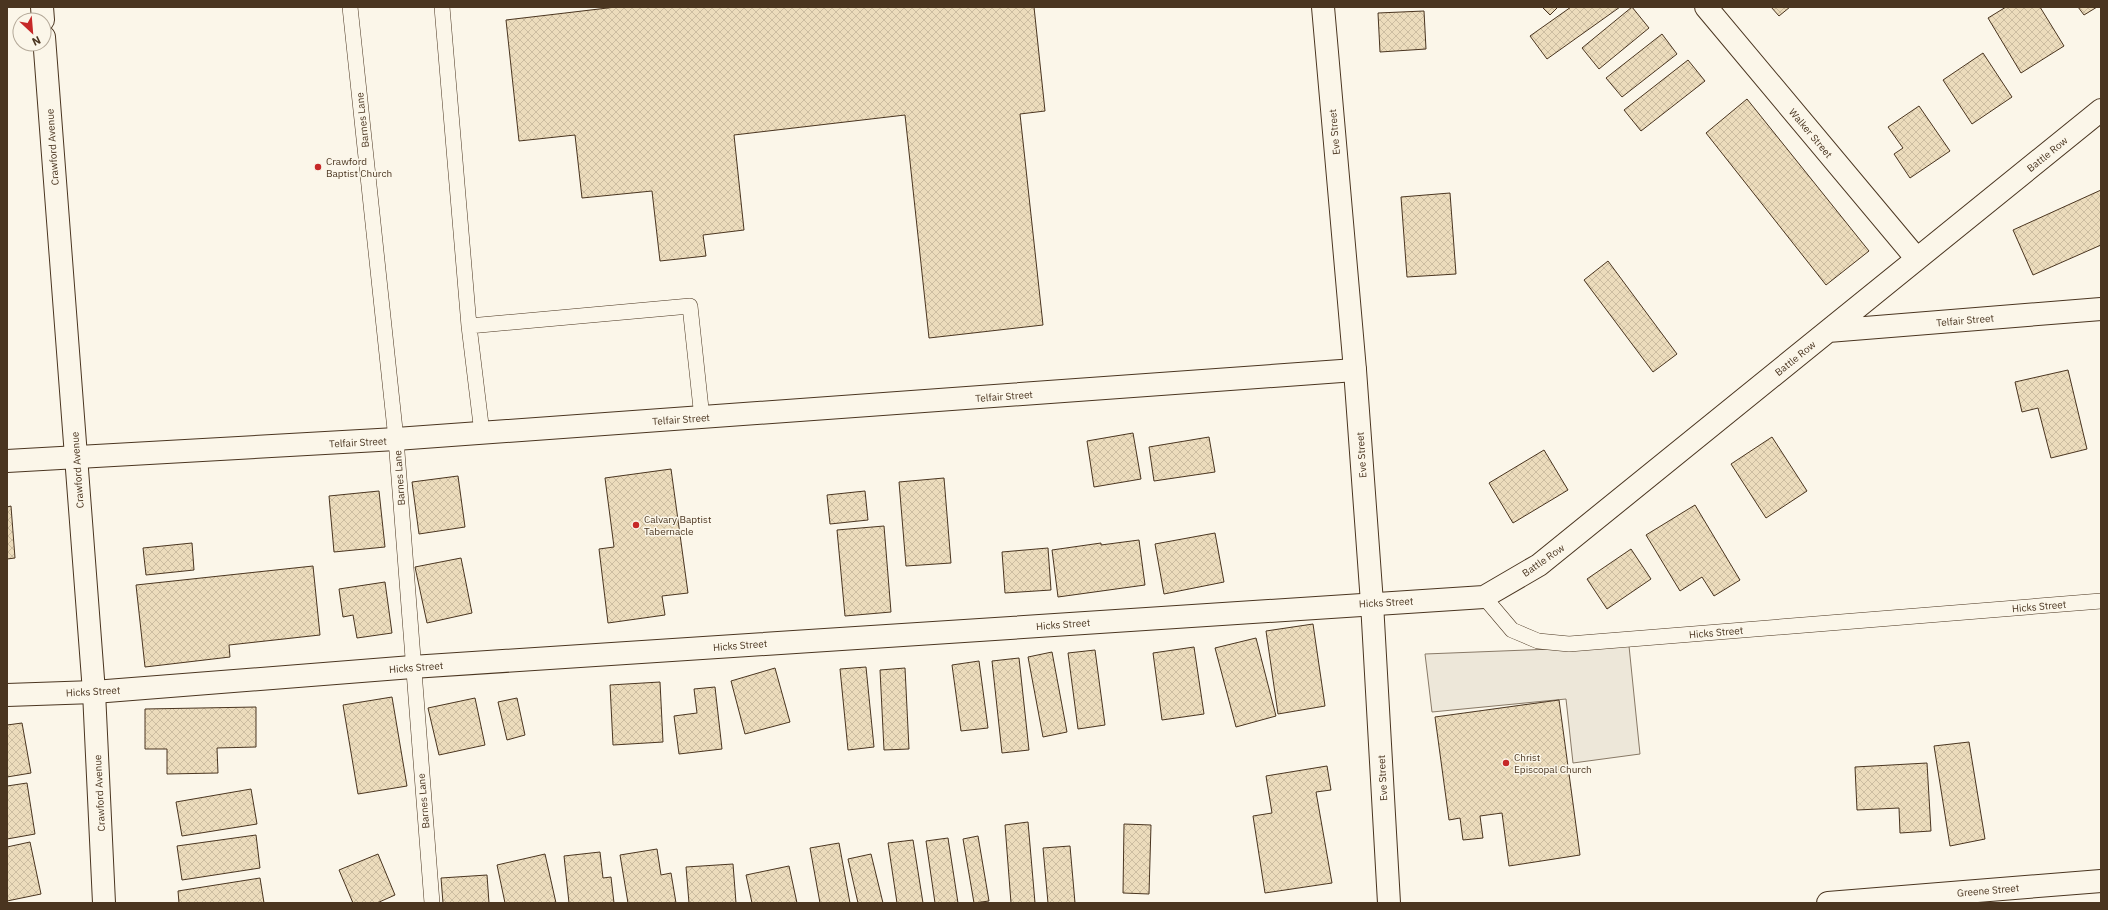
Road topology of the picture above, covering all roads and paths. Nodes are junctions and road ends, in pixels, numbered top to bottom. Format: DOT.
graph roads {
  1 [pos="350,7"];
  2 [pos="442,7"];
  3 [pos="1323,7"];
  4 [pos="1706,7"];
  5 [pos="45,52"];
  6 [pos="2101,110"];
  7 [pos="1917,259"];
  8 [pos="2101,309"];
  9 [pos="469,326"];
  10 [pos="1828,331"];
  11 [pos="1355,370"];
  12 [pos="702,418"];
  13 [pos="482,433"];
  14 [pos="396,439"];
  15 [pos="76,458"];
  16 [pos="7,461"];
  17 [pos="1484,597"];
  18 [pos="2101,600"];
  19 [pos="1372,603"];
  20 [pos="412,667"];
  21 [pos="94,692"];
  22 [pos="7,695"];
  23 [pos="2101,881"];
  24 [pos="104,903"];
  25 [pos="432,903"];
  26 [pos="1389,903"];
  27 [pos="1828,903"];
  1 -- 14 [label="lane, Barnes Lane"];
  2 -- 9 [label="lane"];
  3 -- 11 [label="street, Eve Street"];
  4 -- 7 [label="street, Walker Street"];
  5 -- 15 [label="street, Crawford Avenue"];
  6 -- 7 [label="street, Battle Row"];
  7 -- 10 [label="street, Battle Row"];
  8 -- 10 [label="street, Telfair Street"];
  9 -- 12 [label="lane"];
  9 -- 13 [label="lane"];
  10 -- 17 [label="street, Battle Row"];
  11 -- 12 [label="street, Telfair Street"];
  11 -- 19 [label="street, Eve Street"];
  12 -- 13 [label="street, Telfair Street"];
  13 -- 14 [label="street, Telfair Street"];
  14 -- 15 [label="street, Telfair Street"];
  14 -- 20 [label="lane, Barnes Lane"];
  15 -- 16 [label="street, Telfair Street"];
  15 -- 21 [label="street, Crawford Avenue"];
  17 -- 18 [label="lane, Hicks Street"];
  17 -- 19 [label="street, Hicks Street"];
  19 -- 20 [label="street, Hicks Street"];
  19 -- 26 [label="street, Eve Street"];
  20 -- 21 [label="street, Hicks Street"];
  20 -- 25 [label="lane, Barnes Lane"];
  21 -- 22 [label="street, Hicks Street"];
  21 -- 24 [label="street, Crawford Avenue"];
  23 -- 27 [label="street, Greene Street"];
}
